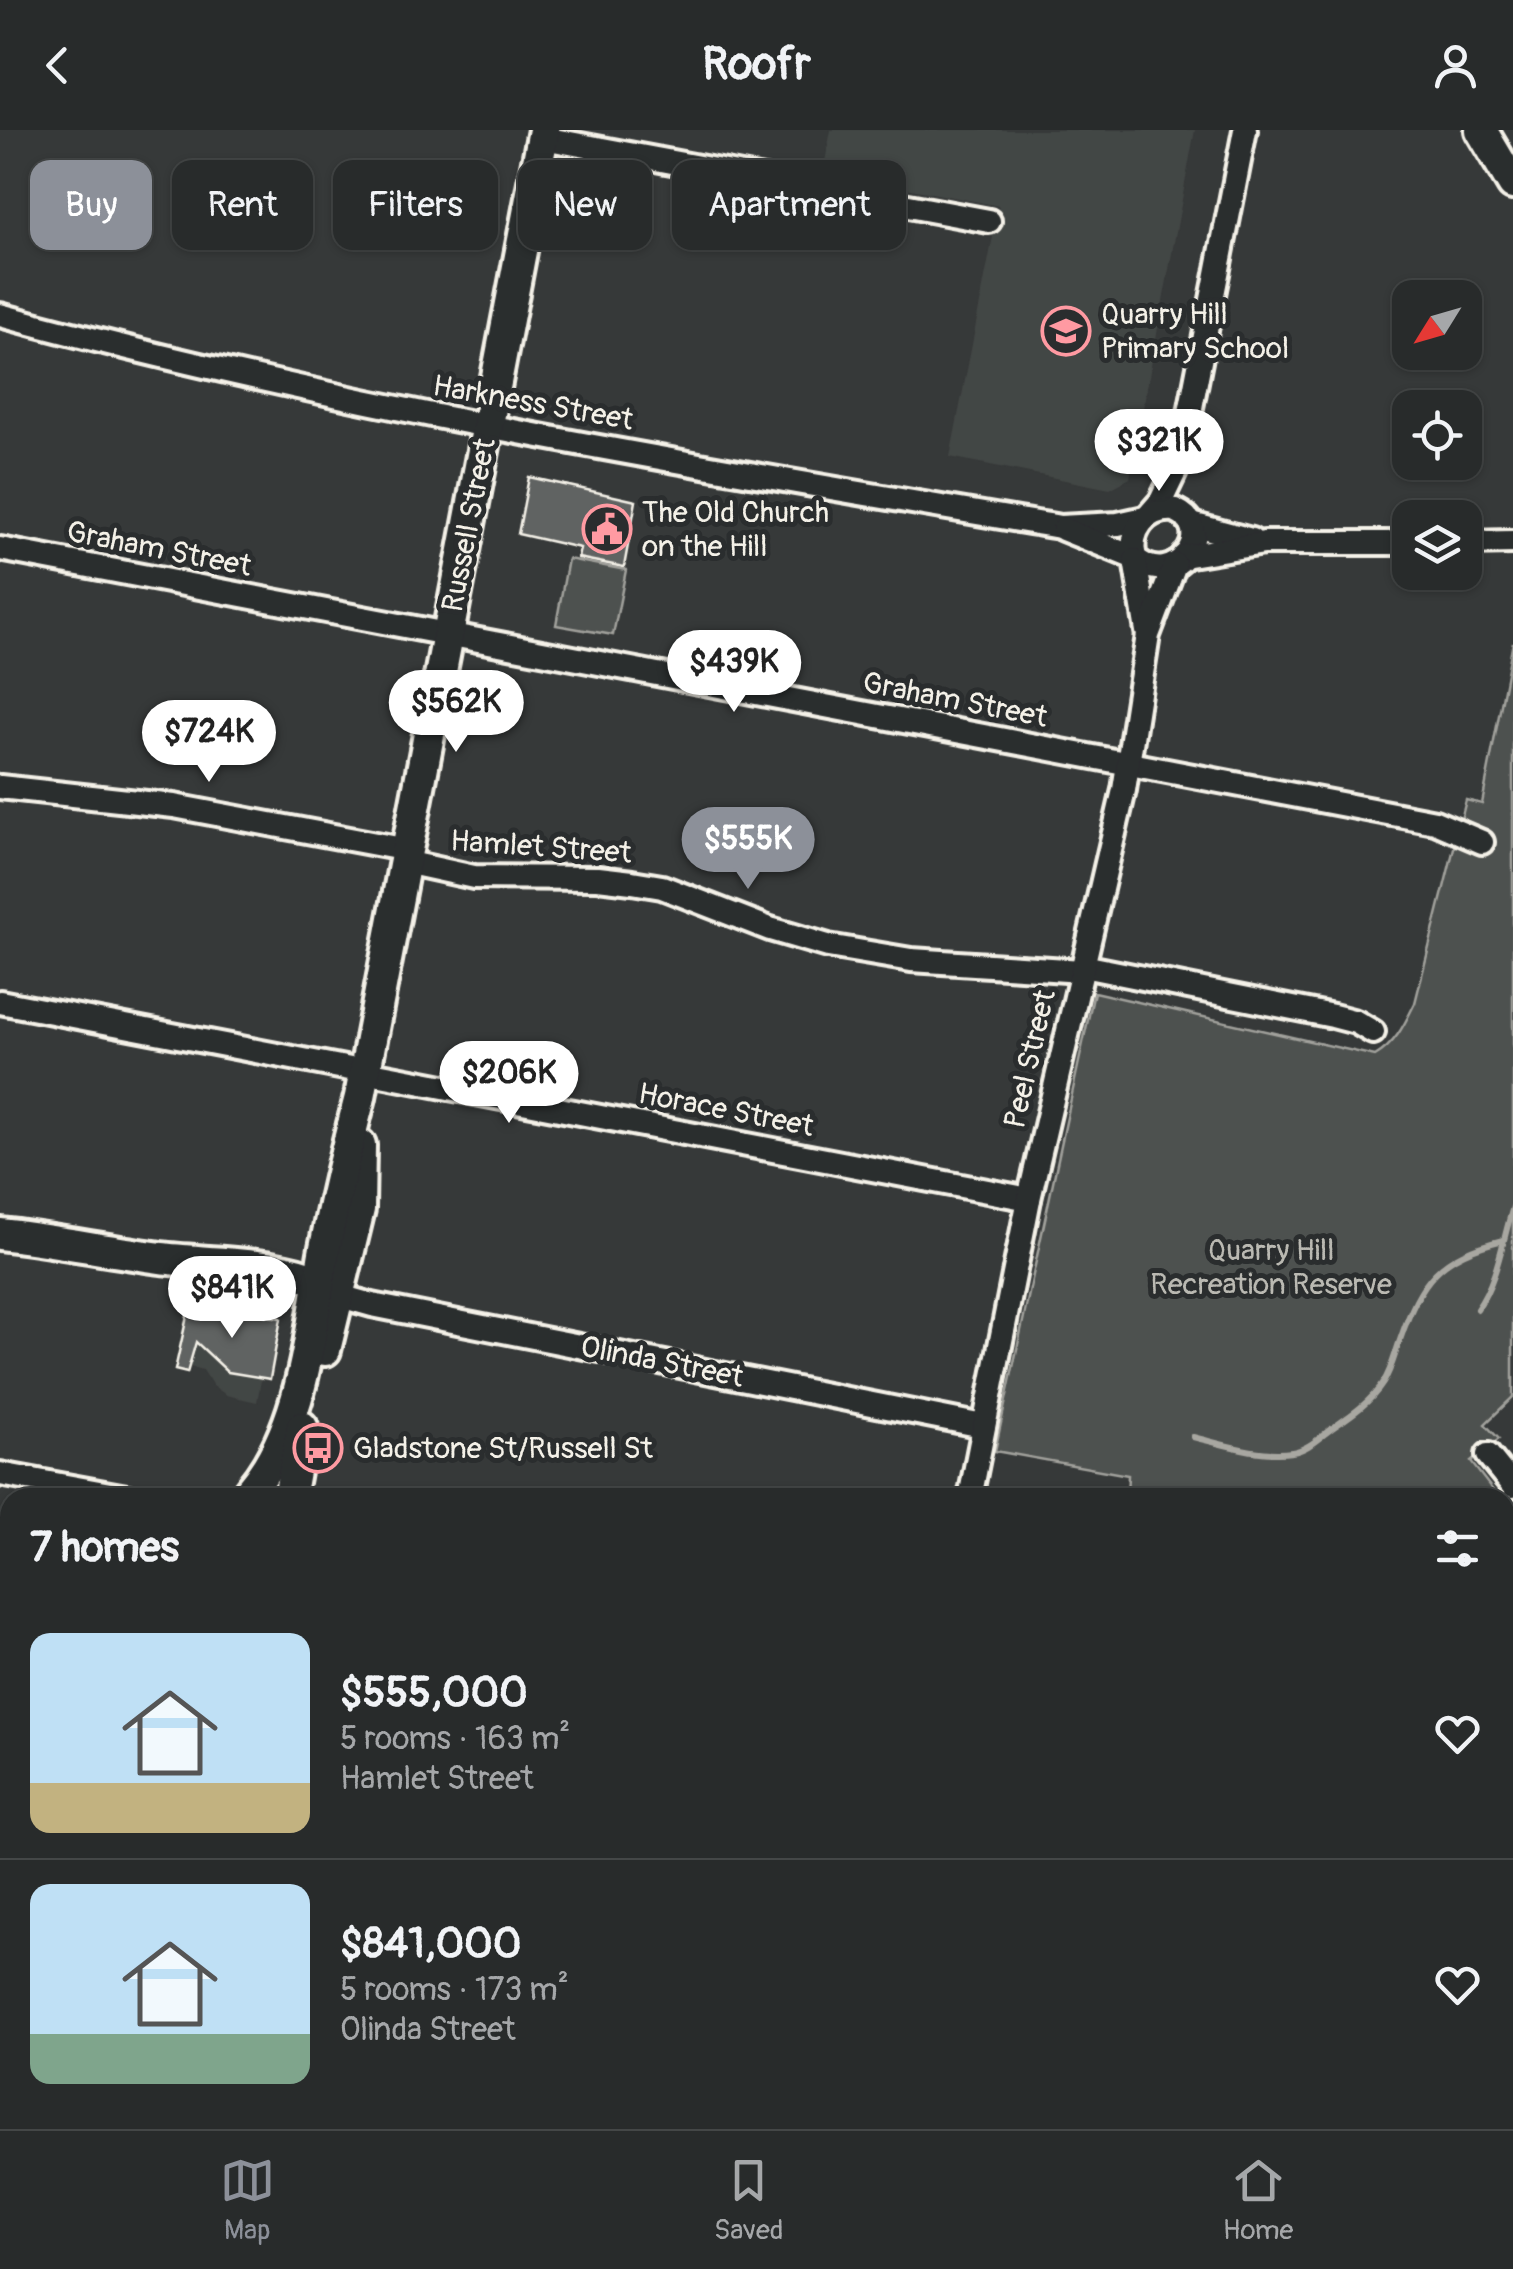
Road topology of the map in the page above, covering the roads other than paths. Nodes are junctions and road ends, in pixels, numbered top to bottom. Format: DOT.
graph roads {
  1 [pos="1245,130"];
  2 [pos="1481,130"];
  3 [pos="544,134"];
  4 [pos="1513,184"];
  5 [pos="988,222"];
  6 [pos="0,315"];
  7 [pos="487,426"];
  8 [pos="1181,459"];
  9 [pos="1146,517"];
  10 [pos="1191,523"];
  11 [pos="1060,528"];
  12 [pos="1482,542"];
  13 [pos="1513,542"];
  14 [pos="1264,543"];
  15 [pos="1392,543"];
  16 [pos="0,549"];
  17 [pos="1135,559"];
  18 [pos="1180,560"];
  19 [pos="448,634"];
  20 [pos="1148,634"];
  21 [pos="1128,765"];
  22 [pos="0,787"];
  23 [pos="1482,842"];
  24 [pos="406,856"];
  25 [pos="1082,969"];
  26 [pos="0,1002"];
  27 [pos="1373,1032"];
  28 [pos="363,1084"];
  29 [pos="1029,1199"];
  30 [pos="0,1224"];
  31 [pos="0,1234"];
  32 [pos="82,1244"];
  33 [pos="326,1292"];
  34 [pos="983,1426"];
  35 [pos="1488,1455"];
  36 [pos="0,1474"];
  37 [pos="1513,1486"];
  38 [pos="74,1488"];
  39 [pos="257,1488"];
  40 [pos="291,1488"];
  41 [pos="972,1488"];
  1 -- 8 [label="street"];
  2 -- 4 [label="street"];
  3 -- 5 [label="street"];
  3 -- 7 [label="street, Russell Street"];
  6 -- 7 [label="street, Harkness Street"];
  7 -- 11 [label="street, Harkness Street"];
  7 -- 19 [label="street, Russell Street"];
  8 -- 9 [label="street"];
  8 -- 10 [label="street"];
  9 -- 10 [label="street"];
  9 -- 11 [label="street, Harkness Street"];
  9 -- 17 [label="street"];
  10 -- 14 [label="street"];
  10 -- 18 [label="street"];
  11 -- 17 [label="street, Harkness Street"];
  12 -- 13 [label="street"];
  14 -- 15 [label="street"];
  14 -- 18 [label="street"];
  16 -- 19 [label="street, Graham Street"];
  17 -- 18 [label="street"];
  17 -- 20 [label="street, Peel Street"];
  18 -- 20 [label="street, Peel Street"];
  19 -- 21 [label="street, Graham Street"];
  19 -- 24 [label="street, Russell Street"];
  20 -- 21 [label="street, Peel Street"];
  21 -- 23 [label="street, Graham Street"];
  21 -- 25 [label="street, Peel Street"];
  22 -- 24 [label="street, Hamlet Street"];
  24 -- 25 [label="street, Hamlet Street"];
  24 -- 28 [label="street, Russell Street"];
  25 -- 27 [label="street, Hamlet Street"];
  25 -- 29 [label="street, Peel Street"];
  26 -- 28 [label="street, Horace Street"];
  28 -- 29 [label="street, Horace Street"];
  28 -- 33 [label="street, Russell Street"];
  29 -- 34 [label="street, Peel Street"];
  30 -- 32 [label="street, Olinda Street"];
  31 -- 32 [label="street, Olinda Street"];
  32 -- 33 [label="street, Olinda Street"];
  33 -- 34 [label="street, Olinda Street"];
  33 -- 39 [label="street, Russell Street"];
  33 -- 40 [label="street, Russell Street"];
  34 -- 41 [label="street, Peel Street"];
  35 -- 37 [label="street"];
  36 -- 38 [label="street"];
}
